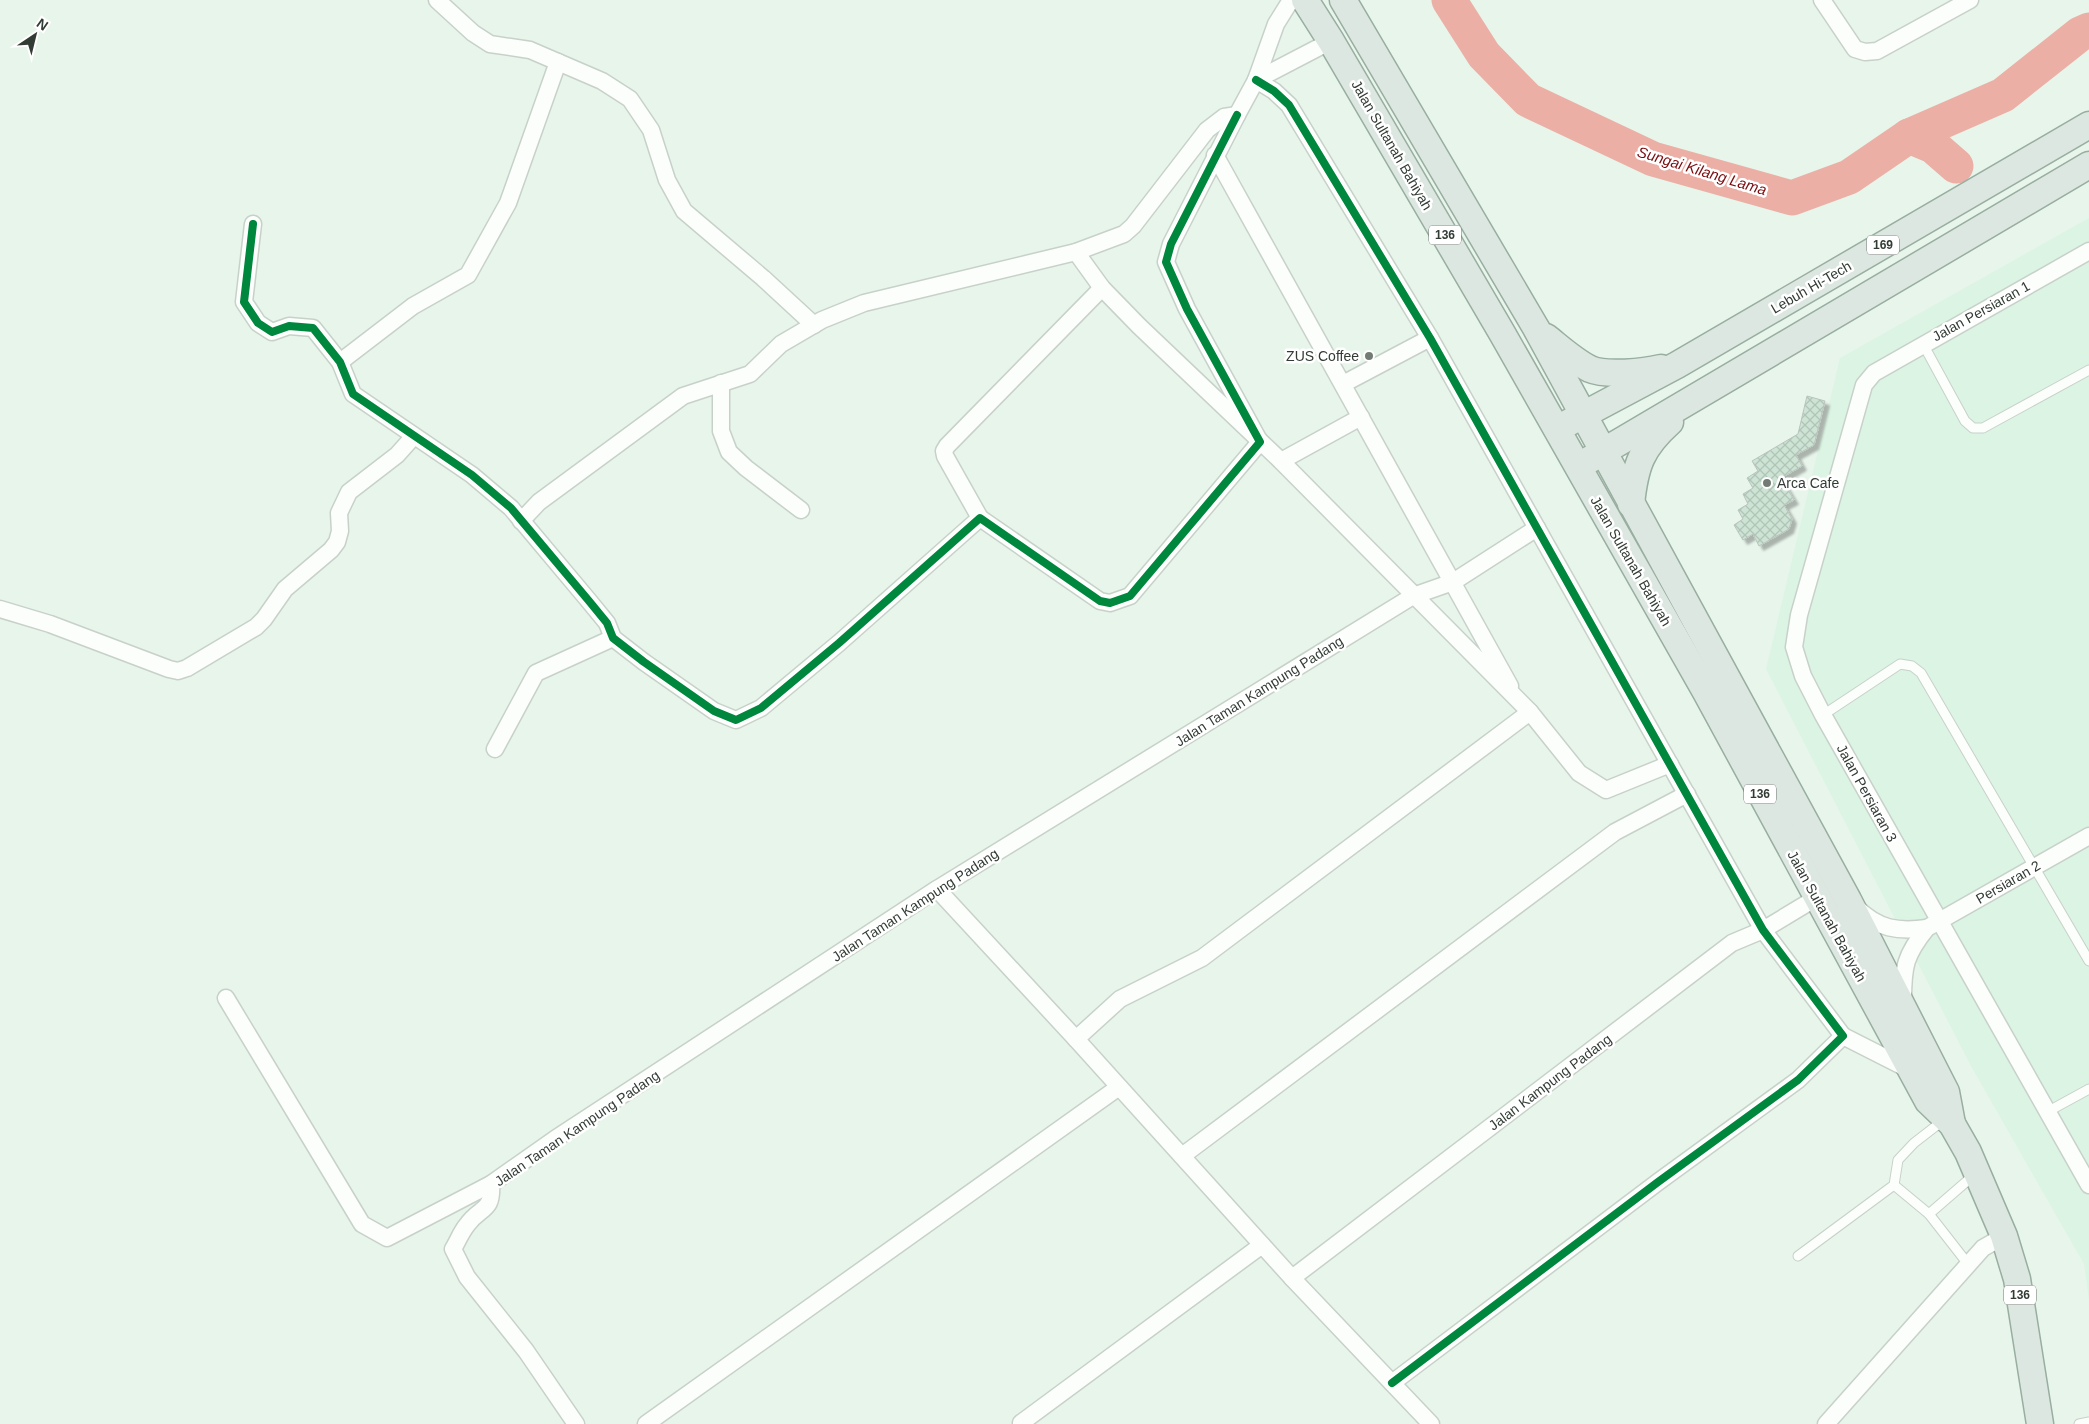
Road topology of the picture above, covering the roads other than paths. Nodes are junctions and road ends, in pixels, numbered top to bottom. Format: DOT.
graph roads {
  1 [pos="437,0"];
  2 [pos="1291,0"];
  3 [pos="1305,0"];
  4 [pos="1343,0"];
  5 [pos="1822,0"];
  6 [pos="1970,0"];
  7 [pos="1331,41"];
  8 [pos="558,62"];
  9 [pos="1256,80"];
  10 [pos="1237,115"];
  11 [pos="2089,126"];
  12 [pos="1215,155"];
  13 [pos="2089,165"];
  14 [pos="253,224"];
  15 [pos="2089,250"];
  16 [pos="1076,252"];
  17 [pos="1102,288"];
  18 [pos="814,325"];
  19 [pos="1536,328"];
  20 [pos="1430,338"];
  21 [pos="1923,344"];
  22 [pos="340,362"];
  23 [pos="1677,365"];
  24 [pos="2089,370"];
  25 [pos="1874,373"];
  26 [pos="722,383"];
  27 [pos="1343,384"];
  28 [pos="1695,397"];
  29 [pos="1583,415"];
  30 [pos="1361,417"];
  31 [pos="1556,429"];
  32 [pos="414,436"];
  33 [pos="1260,442"];
  34 [pos="1603,452"];
  35 [pos="1280,461"];
  36 [pos="1577,467"];
  37 [pos="1631,504"];
  38 [pos="801,510"];
  39 [pos="980,518"];
  40 [pos="521,520"];
  41 [pos="1537,528"];
  42 [pos="1452,582"];
  43 [pos="1413,596"];
  44 [pos="0,609"];
  45 [pos="613,638"];
  46 [pos="1524,706"];
  47 [pos="1823,715"];
  48 [pos="495,749"];
  49 [pos="1670,764"];
  50 [pos="1687,794"];
  51 [pos="2089,836"];
  52 [pos="2035,867"];
  53 [pos="937,889"];
  54 [pos="1816,898"];
  55 [pos="1848,900"];
  56 [pos="1933,925"];
  57 [pos="1763,930"];
  58 [pos="2089,961"];
  59 [pos="226,998"];
  60 [pos="1903,1007"];
  61 [pos="1843,1036"];
  62 [pos="1076,1039"];
  63 [pos="1911,1070"];
  64 [pos="1119,1087"];
  65 [pos="2089,1089"];
  66 [pos="2047,1112"];
  67 [pos="1949,1121"];
  68 [pos="1182,1156"];
  69 [pos="1976,1172"];
  70 [pos="492,1184"];
  71 [pos="1894,1185"];
  72 [pos="2089,1185"];
  73 [pos="1929,1214"];
  74 [pos="2004,1236"];
  75 [pos="1262,1245"];
  76 [pos="1798,1256"];
  77 [pos="1968,1264"];
  78 [pos="1292,1278"];
  79 [pos="1392,1383"];
  80 [pos="2089,1422"];
  81 [pos="1020,1423"];
  82 [pos="576,1424"];
  83 [pos="646,1424"];
  84 [pos="1431,1424"];
  85 [pos="1826,1424"];
  86 [pos="2040,1424"];
  87 [pos="2079,1424"];
  1 -- 8 [label="street"];
  2 -- 9 [label="street"];
  3 -- 7 [label="main road, Jalan Sultanah Bahiyah / 136"];
  4 -- 19 [label="main road, Jalan Sultanah Bahiyah / 136"];
  5 -- 6 [label="street"];
  7 -- 9 [label="street"];
  7 -- 31 [label="main road, Jalan Sultanah Bahiyah / 136"];
  8 -- 18 [label="street"];
  8 -- 22 [label="street"];
  9 -- 10 [label="street"];
  9 -- 20 [label="street"];
  10 -- 12 [label="street"];
  10 -- 16 [label="street"];
  11 -- 23 [label="main road, Lebuh Hi-Tech / 169"];
  12 -- 27 [label="street"];
  12 -- 33 [label="street"];
  13 -- 28 [label="main road, 169"];
  14 -- 22 [label="street"];
  15 -- 21 [label="street, Jalan Persiaran 1"];
  16 -- 17 [label="street"];
  16 -- 18 [label="street"];
  17 -- 33 [label="street"];
  17 -- 39 [label="street"];
  18 -- 26 [label="street"];
  19 -- 23 [label="main road"];
  19 -- 29 [label="main road, Jalan Sultanah Bahiyah / 136"];
  20 -- 27 [label="street"];
  20 -- 41 [label="street"];
  21 -- 24 [label="lane"];
  21 -- 25 [label="street, Jalan Persiaran 1"];
  22 -- 32 [label="street"];
  23 -- 29 [label="main road, Lebuh Hi-Tech / 169"];
  25 -- 47 [label="street, Jalan Persiaran 3"];
  26 -- 38 [label="street"];
  26 -- 40 [label="street"];
  27 -- 30 [label="street"];
  28 -- 34 [label="main road, 169"];
  28 -- 37 [label="main road"];
  29 -- 31 [label="main road, Lebuh Hi-Tech / 169"];
  29 -- 34 [label="main road, Jalan Sultanah Bahiyah / 136"];
  30 -- 35 [label="street"];
  30 -- 42 [label="street"];
  31 -- 36 [label="main road, Jalan Sultanah Bahiyah / 136"];
  32 -- 40 [label="street"];
  32 -- 44 [label="street"];
  33 -- 35 [label="street"];
  33 -- 39 [label="street"];
  34 -- 36 [label="main road, 169"];
  34 -- 37 [label="main road, Jalan Sultanah Bahiyah / 136"];
  35 -- 43 [label="street"];
  36 -- 54 [label="main road, Jalan Sultanah Bahiyah / 136"];
  37 -- 55 [label="main road, Jalan Sultanah Bahiyah / 136"];
  39 -- 45 [label="street"];
  40 -- 45 [label="street"];
  41 -- 42 [label="street, Jalan Taman Kampung Padang"];
  41 -- 49 [label="street"];
  42 -- 43 [label="street, Jalan Taman Kampung Padang"];
  42 -- 46 [label="street"];
  43 -- 46 [label="street"];
  43 -- 53 [label="street, Jalan Taman Kampung Padang"];
  45 -- 48 [label="street"];
  46 -- 49 [label="street"];
  46 -- 62 [label="street"];
  47 -- 52 [label="lane"];
  47 -- 56 [label="street, Jalan Persiaran 3"];
  49 -- 50 [label="street"];
  50 -- 57 [label="street"];
  50 -- 68 [label="street"];
  51 -- 52 [label="street, Persiaran 2"];
  52 -- 56 [label="street, Persiaran 2"];
  52 -- 58 [label="lane"];
  53 -- 62 [label="street"];
  53 -- 70 [label="street, Jalan Taman Kampung Padang"];
  54 -- 57 [label="street, Jalan Kampung Padang"];
  54 -- 63 [label="main road, Jalan Sultanah Bahiyah / 136"];
  55 -- 56 [label="street"];
  55 -- 60 [label="main road, Jalan Sultanah Bahiyah / 136"];
  56 -- 60 [label="street"];
  56 -- 66 [label="street, Jalan Persiaran 3"];
  57 -- 61 [label="street"];
  57 -- 78 [label="street, Jalan Kampung Padang"];
  59 -- 70 [label="street"];
  60 -- 67 [label="main road, Jalan Sultanah Bahiyah / 136"];
  61 -- 63 [label="street"];
  61 -- 79 [label="street"];
  62 -- 64 [label="street"];
  63 -- 67 [label="main road, Jalan Sultanah Bahiyah / 136"];
  64 -- 68 [label="street"];
  64 -- 83 [label="street"];
  65 -- 66 [label="lane"];
  66 -- 72 [label="street, Jalan Persiaran 3"];
  67 -- 69 [label="main road, Jalan Sultanah Bahiyah / 136"];
  67 -- 71 [label="lane"];
  68 -- 75 [label="street"];
  69 -- 73 [label="lane"];
  69 -- 74 [label="main road, Jalan Sultanah Bahiyah / 136"];
  70 -- 82 [label="street, Jalan Taman Kampung Padang"];
  71 -- 73 [label="lane"];
  71 -- 76 [label="lane"];
  73 -- 77 [label="lane"];
  74 -- 77 [label="street"];
  74 -- 86 [label="main road, Jalan Sultanah Bahiyah / 136"];
  75 -- 78 [label="street"];
  75 -- 81 [label="street"];
  77 -- 85 [label="street"];
  78 -- 79 [label="street"];
  79 -- 84 [label="street"];
  80 -- 87 [label="lane"];
}
